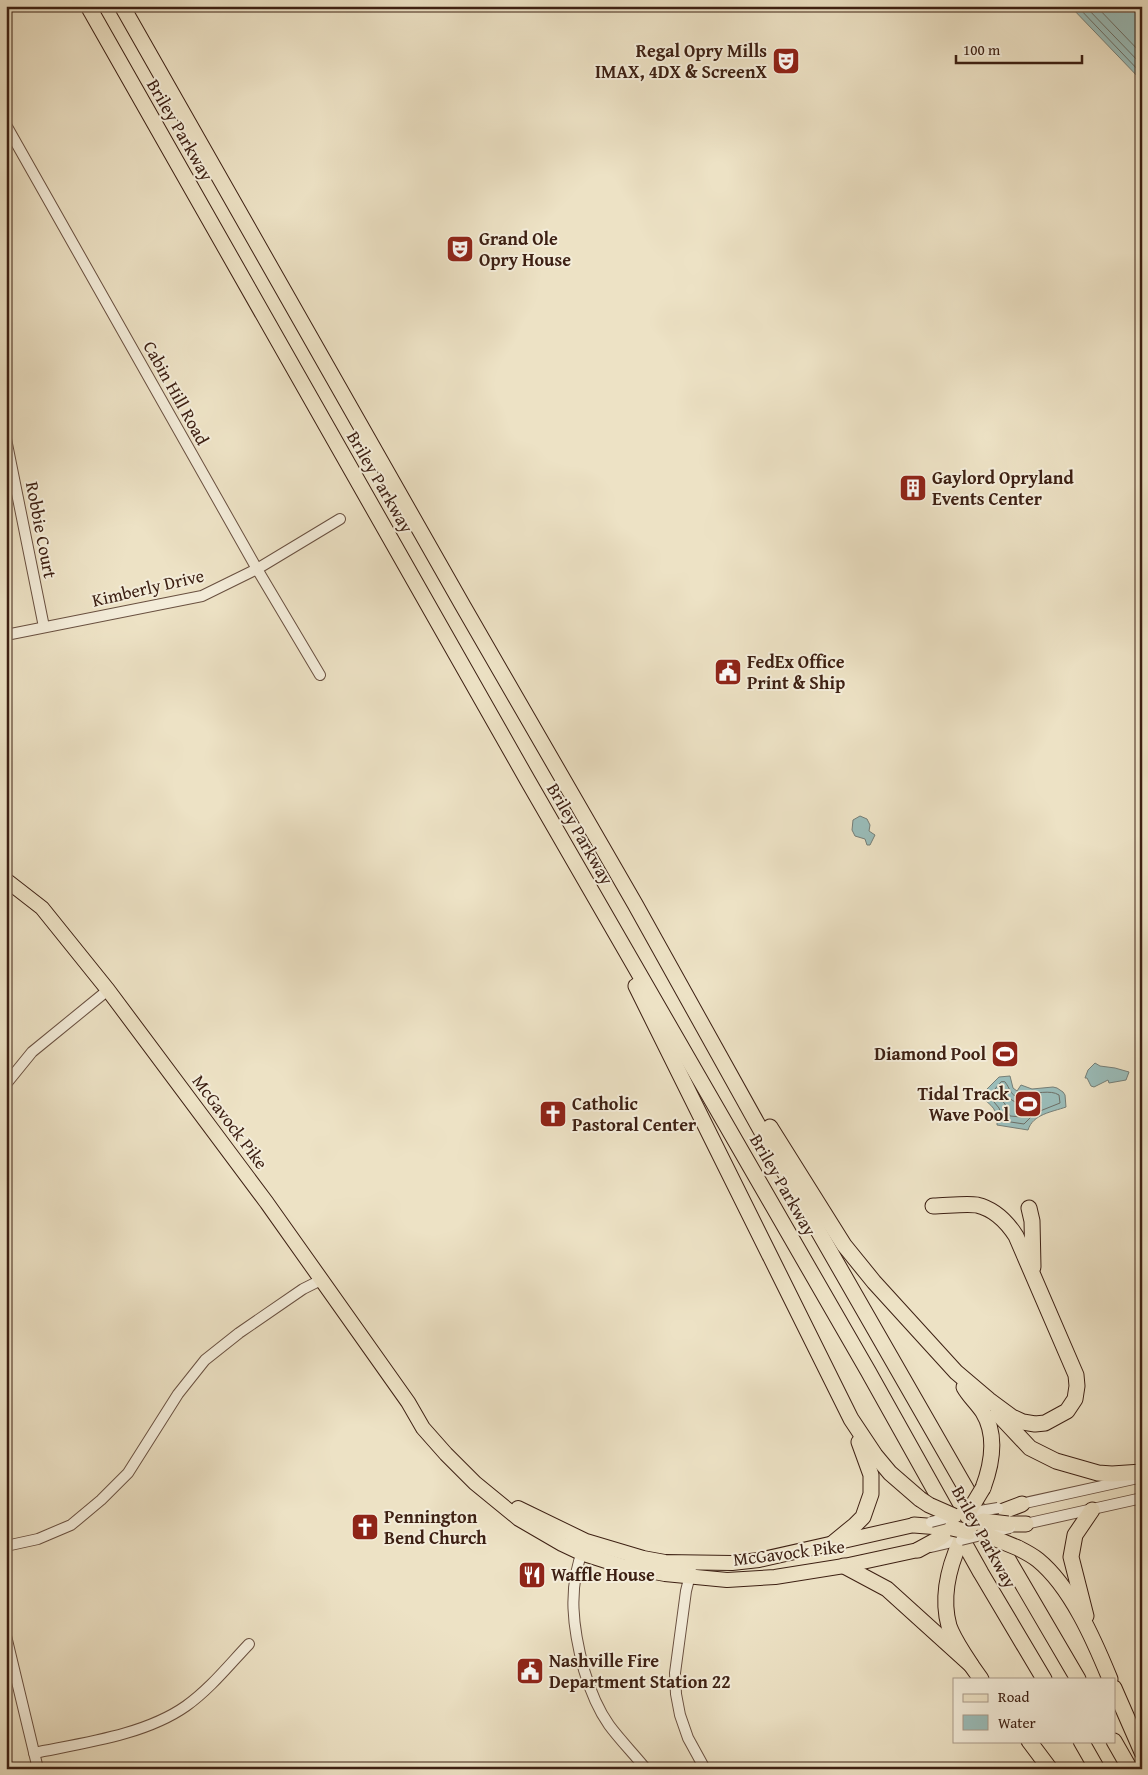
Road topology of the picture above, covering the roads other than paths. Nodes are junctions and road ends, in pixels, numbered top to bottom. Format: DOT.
graph roads {
  1 [pos="88,6"];
  2 [pos="122,6"];
  3 [pos="6,125"];
  4 [pos="6,439"];
  5 [pos="340,519"];
  6 [pos="257,569"];
  7 [pos="44,627"];
  8 [pos="6,634"];
  9 [pos="320,675"];
  10 [pos="547,814"];
  11 [pos="6,880"];
  12 [pos="108,990"];
  13 [pos="686,995"];
  14 [pos="6,1084"];
  15 [pos="933,1206"];
  16 [pos="1029,1208"];
  17 [pos="1033,1276"];
  18 [pos="321,1280"];
  19 [pos="956,1372"];
  20 [pos="989,1400"];
  21 [pos="851,1419"];
  22 [pos="1142,1472"];
  23 [pos="1142,1477"];
  24 [pos="1142,1498"];
  25 [pos="1022,1504"];
  26 [pos="1092,1510"];
  27 [pos="1004,1518"];
  28 [pos="1026,1524"];
  29 [pos="914,1525"];
  30 [pos="967,1525"];
  31 [pos="937,1533"];
  32 [pos="833,1543"];
  33 [pos="6,1546"];
  34 [pos="584,1547"];
  35 [pos="918,1550"];
  36 [pos="844,1566"];
  37 [pos="691,1569"];
  38 [pos="1091,1634"];
  39 [pos="6,1636"];
  40 [pos="249,1644"];
  41 [pos="971,1665"];
  42 [pos="981,1678"];
  43 [pos="1043,1678"];
  44 [pos="1077,1678"];
  45 [pos="1110,1678"];
  46 [pos="1116,1693"];
  47 [pos="1030,1742"];
  48 [pos="1082,1742"];
  49 [pos="1115,1742"];
  50 [pos="1142,1752"];
  51 [pos="34,1753"];
  52 [pos="38,1769"];
  53 [pos="646,1769"];
  54 [pos="706,1769"];
  55 [pos="1050,1769"];
  56 [pos="1097,1769"];
  57 [pos="1130,1769"];
  1 -- 10 [label="highway, Briley Parkway"];
  2 -- 13 [label="highway, Briley Parkway"];
  3 -- 6 [label="street, Cabin Hill Road"];
  4 -- 7 [label="street, Robbie Court"];
  5 -- 6 [label="street, Kimberly Drive"];
  6 -- 7 [label="street, Kimberly Drive"];
  6 -- 9 [label="street, Cabin Hill Road"];
  7 -- 8 [label="street, Kimberly Drive"];
  10 -- 21 [label="highway"];
  10 -- 43 [label="highway, Briley Parkway"];
  11 -- 12 [label="main road, McGavock Pike"];
  12 -- 14 [label="street"];
  12 -- 18 [label="main road, McGavock Pike"];
  13 -- 19 [label="highway"];
  13 -- 44 [label="highway, Briley Parkway"];
  15 -- 17 [label="highway"];
  16 -- 17 [label="highway"];
  17 -- 20 [label="highway"];
  18 -- 33 [label="street"];
  18 -- 34 [label="main road, McGavock Pike"];
  19 -- 20 [label="highway"];
  19 -- 30 [label="highway, bridge"];
  20 -- 22 [label="highway"];
  21 -- 30 [label="highway, bridge"];
  21 -- 32 [label="highway"];
  23 -- 25 [label="street"];
  24 -- 26 [label="street"];
  25 -- 27 [label="highway"];
  26 -- 28 [label="street"];
  26 -- 38 [label="highway"];
  27 -- 28 [label="highway"];
  27 -- 30 [label="highway, bridge"];
  29 -- 31 [label="highway"];
  29 -- 32 [label="main road, McGavock Pike"];
  30 -- 31 [label="highway"];
  30 -- 31 [label="street"];
  30 -- 38 [label="highway, bridge"];
  30 -- 41 [label="highway"];
  31 -- 35 [label="highway"];
  32 -- 37 [label="main road, McGavock Pike"];
  34 -- 37 [label="main road, McGavock Pike"];
  34 -- 37 [label="main road, McGavock Pike"];
  34 -- 53 [label="street"];
  35 -- 36 [label="main road, McGavock Pike"];
  36 -- 37 [label="main road, McGavock Pike"];
  36 -- 41 [label="highway"];
  37 -- 54 [label="street"];
  38 -- 45 [label="highway"];
  39 -- 51 [label="street"];
  40 -- 51 [label="street"];
  41 -- 42 [label="highway"];
  46 -- 50 [label="highway"];
  47 -- 55 [label="highway"];
  48 -- 56 [label="highway"];
  49 -- 57 [label="highway"];
  51 -- 52 [label="street"];
}
